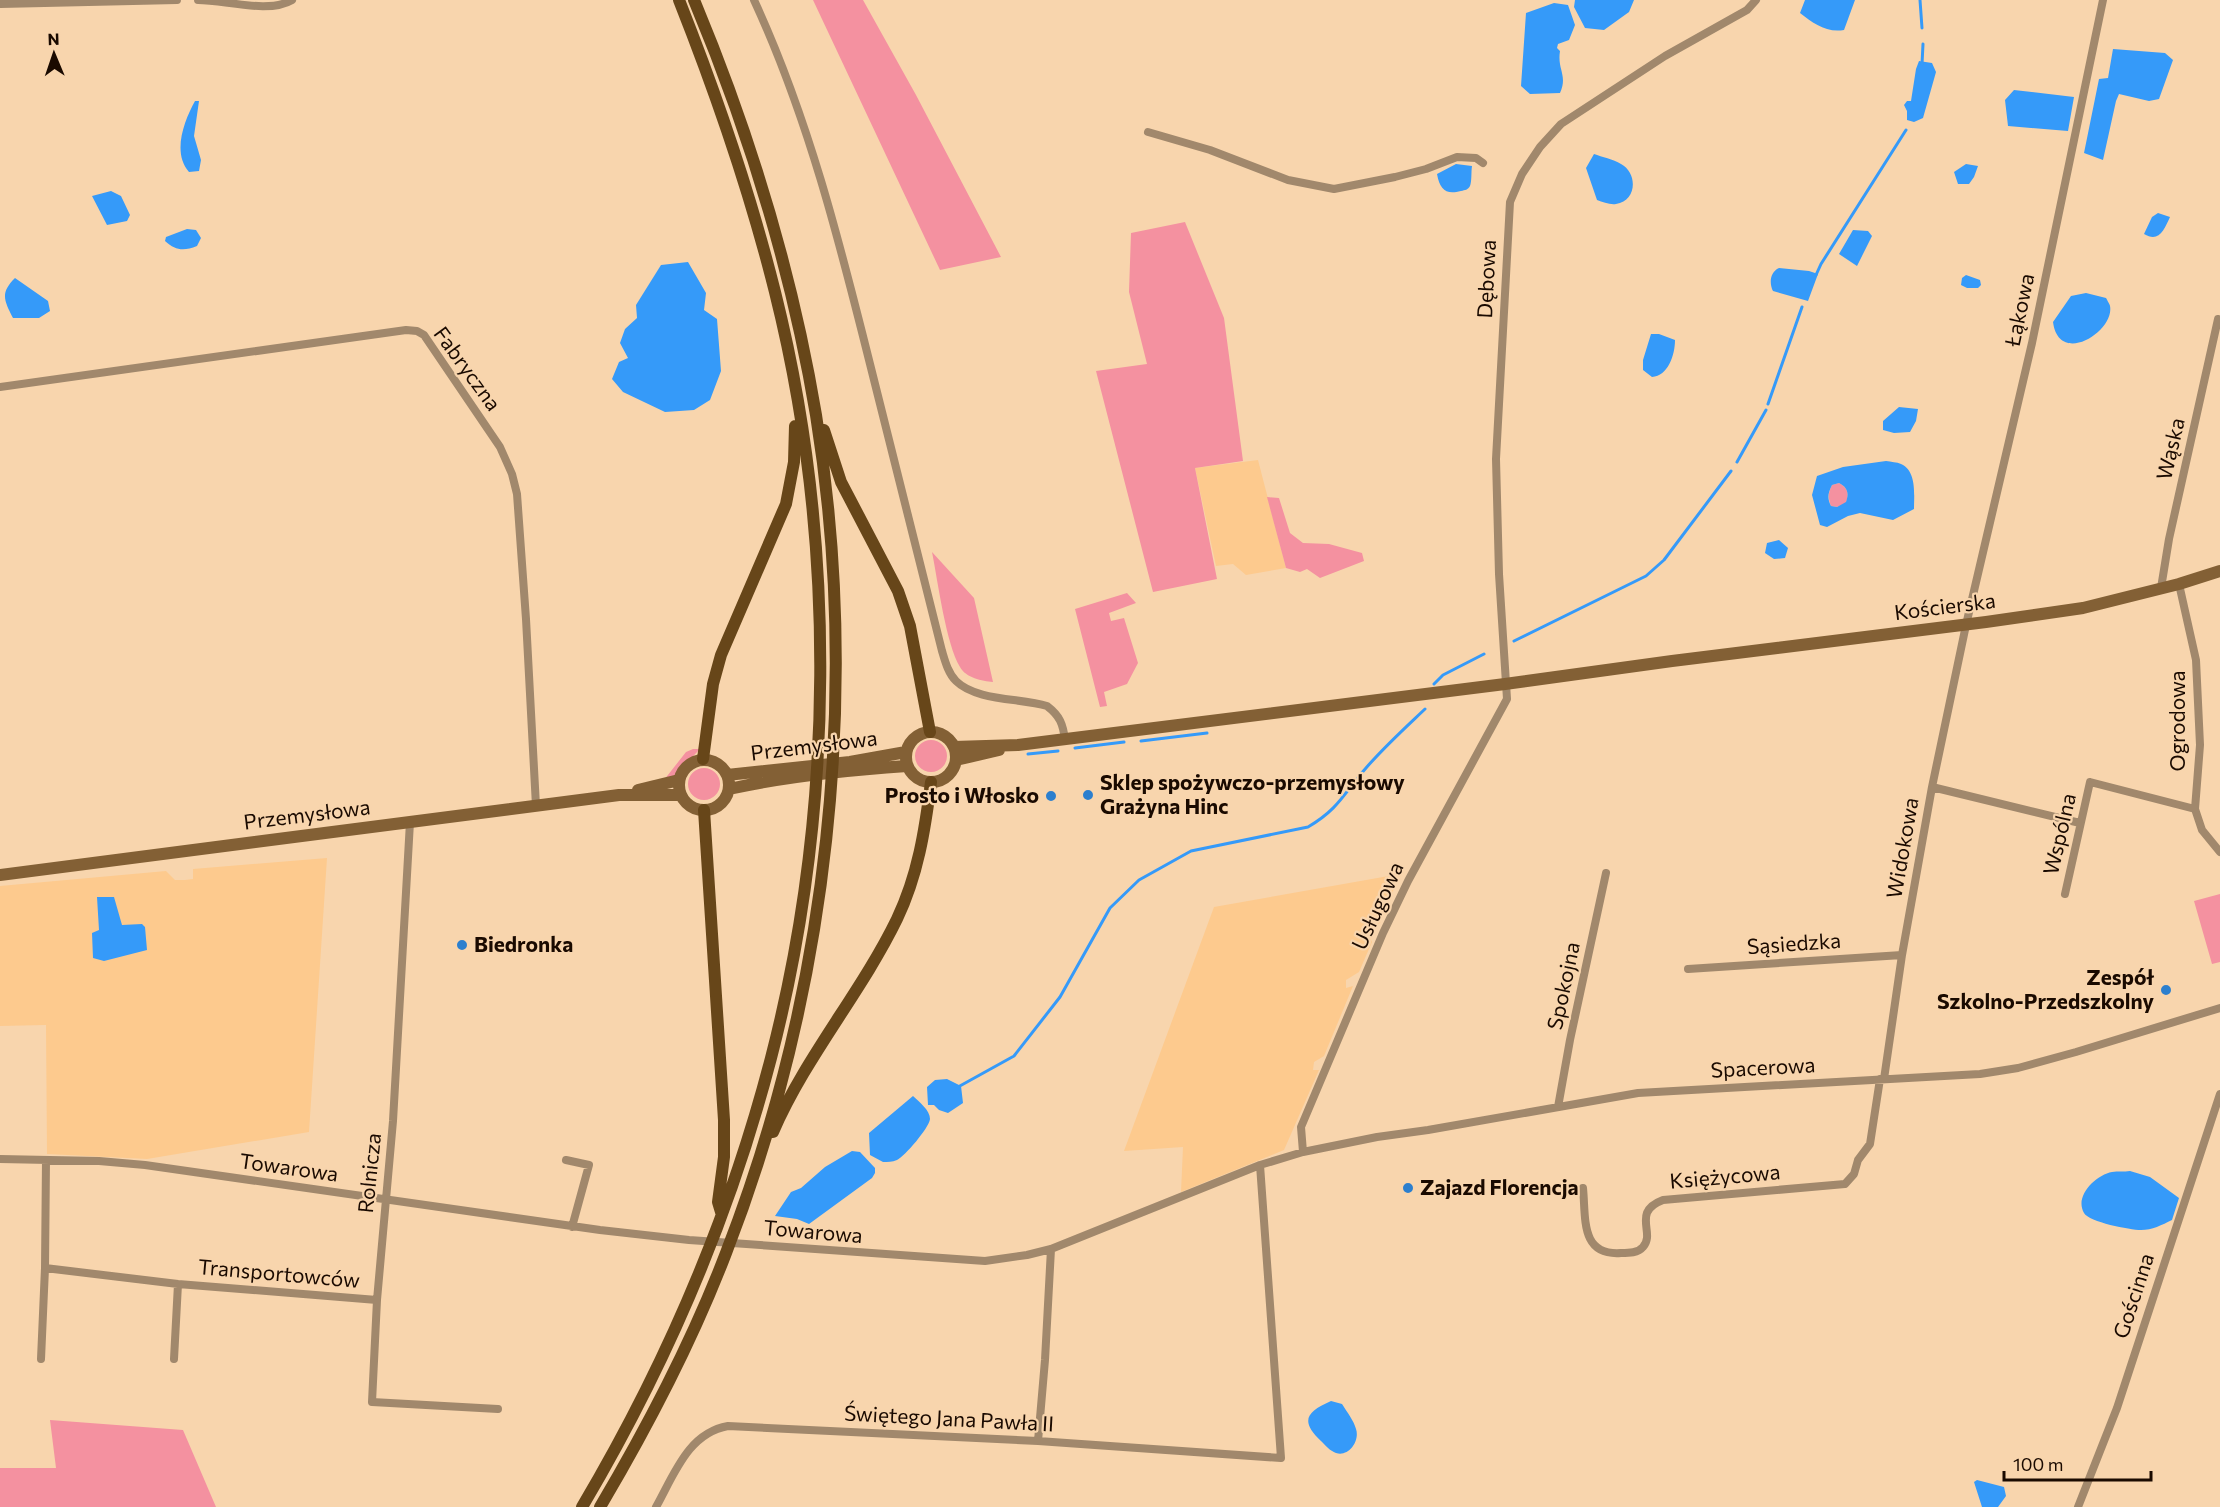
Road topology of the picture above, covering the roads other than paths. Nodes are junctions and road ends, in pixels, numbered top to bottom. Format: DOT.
graph roads {
  1 [pos="177,0"];
  2 [pos="198,0"];
  3 [pos="292,0"];
  4 [pos="679,0"];
  5 [pos="694,0"];
  6 [pos="754,0"];
  7 [pos="1756,0"];
  8 [pos="2103,0"];
  9 [pos="0,4"];
  10 [pos="1148,132"];
  11 [pos="1483,163"];
  12 [pos="2218,319"];
  13 [pos="809,381"];
  14 [pos="0,387"];
  15 [pos="795,388"];
  16 [pos="2220,571"];
  17 [pos="2179,584"];
  18 [pos="2161,588"];
  19 [pos="1966,625"];
  20 [pos="1505,684"];
  21 [pos="930,732"];
  22 [pos="1065,740"];
  23 [pos="1018,745"];
  24 [pos="954,747"];
  25 [pos="906,752"];
  26 [pos="703,759"];
  27 [pos="956,760"];
  28 [pos="850,766"];
  29 [pos="907,766"];
  30 [pos="798,773"];
  31 [pos="727,775"];
  32 [pos="679,780"];
  33 [pos="931,782"];
  34 [pos="1932,787"];
  35 [pos="729,789"];
  36 [pos="619,795"];
  37 [pos="681,795"];
  38 [pos="536,806"];
  39 [pos="2195,809"];
  40 [pos="705,810"];
  41 [pos="410,822"];
  42 [pos="2080,823"];
  43 [pos="2220,852"];
  44 [pos="1606,873"];
  45 [pos="0,874"];
  46 [pos="2065,894"];
  47 [pos="1902,955"];
  48 [pos="1688,969"];
  49 [pos="2220,1008"];
  50 [pos="1882,1079"];
  51 [pos="2220,1094"];
  52 [pos="1558,1107"];
  53 [pos="763,1144"];
  54 [pos="1303,1152"];
  55 [pos="0,1159"];
  56 [pos="46,1160"];
  57 [pos="566,1160"];
  58 [pos="1260,1165"];
  59 [pos="1583,1188"];
  60 [pos="385,1200"];
  61 [pos="722,1213"];
  62 [pos="572,1227"];
  63 [pos="1052,1248"];
  64 [pos="45,1268"];
  65 [pos="178,1284"];
  66 [pos="377,1300"];
  67 [pos="41,1359"];
  68 [pos="174,1359"];
  69 [pos="498,1409"];
  70 [pos="1038,1441"];
  71 [pos="582,1507"];
  72 [pos="600,1507"];
  73 [pos="656,1507"];
  74 [pos="2078,1507"];
  1 -- 9 [label="street"];
  2 -- 3 [label="street"];
  4 -- 15 [label="main road"];
  5 -- 13 [label="main road"];
  6 -- 22 [label="street"];
  7 -- 20 [label="street, Dębowa"];
  8 -- 19 [label="street, Łąkowa"];
  10 -- 11 [label="street"];
  12 -- 18 [label="street, Wąska"];
  13 -- 21 [label="main road"];
  13 -- 53 [label="main road"];
  14 -- 38 [label="street, Fabryczna"];
  15 -- 26 [label="main road"];
  15 -- 61 [label="main road"];
  16 -- 17 [label="main road, Kościerska"];
  17 -- 18 [label="main road, Kościerska"];
  17 -- 39 [label="street, Ogrodowa"];
  18 -- 19 [label="main road, Kościerska"];
  19 -- 20 [label="main road, Kościerska"];
  19 -- 34 [label="street, Widokowa"];
  20 -- 22 [label="main road, Kościerska"];
  20 -- 54 [label="street, Usługowa"];
  21 -- 24 [label="main road"];
  21 -- 25 [label="main road"];
  22 -- 23 [label="main road"];
  23 -- 24 [label="main road"];
  23 -- 27 [label="main road"];
  24 -- 27 [label="main road"];
  25 -- 28 [label="main road, Przemysłowa"];
  25 -- 29 [label="main road"];
  26 -- 31 [label="main road"];
  26 -- 32 [label="main road"];
  27 -- 33 [label="main road"];
  28 -- 29 [label="main road, Przemysłowa"];
  28 -- 30 [label="main road, Przemysłowa"];
  29 -- 33 [label="main road"];
  30 -- 31 [label="main road, Przemysłowa"];
  30 -- 35 [label="main road, Przemysłowa"];
  31 -- 35 [label="main road"];
  32 -- 36 [label="main road, Przemysłowa"];
  32 -- 37 [label="main road"];
  33 -- 53 [label="main road"];
  34 -- 42 [label="street"];
  34 -- 47 [label="street, Widokowa"];
  35 -- 40 [label="main road"];
  36 -- 37 [label="main road, Przemysłowa"];
  36 -- 38 [label="main road, Przemysłowa"];
  37 -- 40 [label="main road"];
  38 -- 41 [label="main road, Przemysłowa"];
  39 -- 42 [label="street, Wspólna"];
  39 -- 43 [label="street, Ogrodowa"];
  40 -- 61 [label="main road"];
  41 -- 45 [label="main road, Przemysłowa"];
  41 -- 60 [label="street, Rolnicza"];
  42 -- 46 [label="street, Wspólna"];
  44 -- 52 [label="street, Spokojna"];
  47 -- 48 [label="street, Sąsiedzka"];
  47 -- 50 [label="street, Widokowa"];
  49 -- 50 [label="street, Spacerowa"];
  50 -- 52 [label="street, Spacerowa"];
  50 -- 59 [label="street, Księżycowa"];
  51 -- 74 [label="street, Gościnna"];
  52 -- 54 [label="street, Spacerowa"];
  53 -- 72 [label="main road"];
  54 -- 58 [label="street, Towarowa"];
  55 -- 56 [label="street, Towarowa"];
  56 -- 60 [label="street, Towarowa"];
  56 -- 64 [label="street"];
  57 -- 62 [label="street"];
  58 -- 63 [label="street, Towarowa"];
  58 -- 70 [label="street, Świętego Jana Pawła II"];
  60 -- 62 [label="street, Towarowa"];
  60 -- 66 [label="street, Rolnicza"];
  61 -- 71 [label="main road"];
  62 -- 63 [label="street, Towarowa"];
  63 -- 70 [label="street"];
  64 -- 65 [label="street, Transportowców"];
  64 -- 67 [label="street"];
  65 -- 66 [label="street, Transportowców"];
  65 -- 68 [label="street, Transportowców"];
  66 -- 69 [label="street, Rolnicza"];
  70 -- 73 [label="street, Świętego Jana Pawła II"];
}
